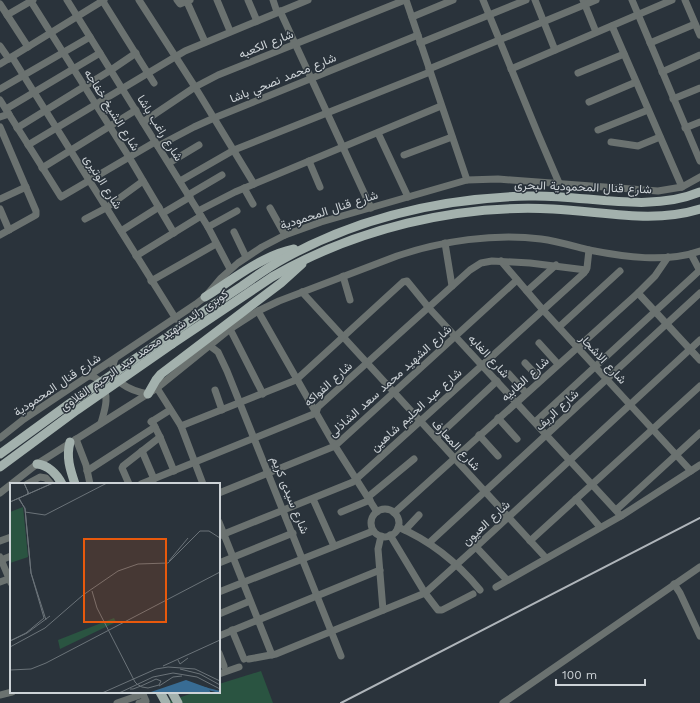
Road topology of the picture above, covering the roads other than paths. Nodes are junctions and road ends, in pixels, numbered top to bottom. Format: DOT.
graph roads {
  1 [pos="31,0"];
  2 [pos="67,0"];
  3 [pos="103,0"];
  4 [pos="138,0"];
  5 [pos="177,0"];
  6 [pos="217,0"];
  7 [pos="248,0"];
  8 [pos="273,0"];
  9 [pos="308,0"];
  10 [pos="405,0"];
  11 [pos="453,0"];
  12 [pos="483,0"];
  13 [pos="526,0"];
  14 [pos="535,0"];
  15 [pos="596,0"];
  16 [pos="632,0"];
  17 [pos="672,0"];
  18 [pos="685,0"];
  19 [pos="188,1"];
  20 [pos="584,2"];
  21 [pos="0,4"];
  22 [pos="279,12"];
  23 [pos="8,15"];
  24 [pos="489,15"];
  25 [pos="638,15"];
  26 [pos="78,17"];
  27 [pos="412,17"];
  28 [pos="257,21"];
  29 [pos="544,22"];
  30 [pos="697,25"];
  31 [pos="612,26"];
  32 [pos="230,31"];
  33 [pos="596,32"];
  34 [pos="51,33"];
  35 [pos="418,35"];
  36 [pos="700,35"];
  37 [pos="90,37"];
  38 [pos="499,40"];
  39 [pos="205,42"];
  40 [pos="420,43"];
  41 [pos="650,43"];
  42 [pos="296,44"];
  43 [pos="0,46"];
  44 [pos="28,47"];
  45 [pos="555,50"];
  46 [pos="63,53"];
  47 [pos="100,54"];
  48 [pos="136,54"];
  49 [pos="624,54"];
  50 [pos="700,55"];
  51 [pos="175,56"];
  52 [pos="10,58"];
  53 [pos="0,64"];
  54 [pos="74,69"];
  55 [pos="511,69"];
  56 [pos="111,70"];
  57 [pos="430,70"];
  58 [pos="148,72"];
  59 [pos="662,72"];
  60 [pos="578,73"];
  61 [pos="24,75"];
  62 [pos="312,78"];
  63 [pos="636,82"];
  64 [pos="154,83"];
  65 [pos="85,87"];
  66 [pos="195,87"];
  67 [pos="122,88"];
  68 [pos="700,88"];
  69 [pos="0,89"];
  70 [pos="34,92"];
  71 [pos="673,99"];
  72 [pos="0,100"];
  73 [pos="589,102"];
  74 [pos="95,104"];
  75 [pos="441,106"];
  76 [pos="136,110"];
  77 [pos="648,110"];
  78 [pos="7,111"];
  79 [pos="46,111"];
  80 [pos="328,112"];
  81 [pos="0,117"];
  82 [pos="214,118"];
  83 [pos="143,122"];
  84 [pos="700,122"];
  85 [pos="110,126"];
  86 [pos="0,127"];
  87 [pos="17,128"];
  88 [pos="56,128"];
  89 [pos="685,128"];
  90 [pos="598,130"];
  91 [pos="378,133"];
  92 [pos="452,137"];
  93 [pos="660,137"];
  94 [pos="611,142"];
  95 [pos="28,144"];
  96 [pos="157,144"];
  97 [pos="199,145"];
  98 [pos="344,147"];
  99 [pos="70,150"];
  100 [pos="234,150"];
  101 [pos="404,155"];
  102 [pos="129,157"];
  103 [pos="700,161"];
  104 [pos="309,162"];
  105 [pos="168,163"];
  106 [pos="42,168"];
  107 [pos="222,175"];
  108 [pos="700,177"];
  109 [pos="467,180"];
  110 [pos="89,181"];
  111 [pos="143,181"];
  112 [pos="180,181"];
  113 [pos="560,183"];
  114 [pos="254,184"];
  115 [pos="26,187"];
  116 [pos="320,187"];
  117 [pos="682,187"];
  118 [pos="244,188"];
  119 [pos="700,192"];
  120 [pos="189,196"];
  121 [pos="408,197"];
  122 [pos="0,199"];
  123 [pos="253,204"];
  124 [pos="106,208"];
  125 [pos="270,208"];
  126 [pos="371,208"];
  127 [pos="0,209"];
  128 [pos="700,209"];
  129 [pos="161,210"];
  130 [pos="237,211"];
  131 [pos="200,214"];
  132 [pos="86,219"];
  133 [pos="208,227"];
  134 [pos="9,230"];
  135 [pos="121,231"];
  136 [pos="234,232"];
  137 [pos="174,233"];
  138 [pos="0,235"];
  139 [pos="285,235"];
  140 [pos="445,243"];
  141 [pos="216,244"];
  142 [pos="304,248"];
  143 [pos="589,250"];
  144 [pos="700,251"];
  145 [pos="691,254"];
  146 [pos="136,256"];
  147 [pos="246,257"];
  148 [pos="668,257"];
  149 [pos="305,260"];
  150 [pos="501,261"];
  151 [pos="556,266"];
  152 [pos="230,269"];
  153 [pos="586,270"];
  154 [pos="700,270"];
  155 [pos="620,271"];
  156 [pos="343,276"];
  157 [pos="516,280"];
  158 [pos="151,281"];
  159 [pos="452,286"];
  160 [pos="527,291"];
  161 [pos="302,292"];
  162 [pos="638,293"];
  163 [pos="700,293"];
  164 [pos="205,296"];
  165 [pos="350,300"];
  166 [pos="429,308"];
  167 [pos="543,310"];
  168 [pos="258,311"];
  169 [pos="655,311"];
  170 [pos="176,319"];
  171 [pos="667,324"];
  172 [pos="559,327"];
  173 [pos="230,329"];
  174 [pos="455,336"];
  175 [pos="343,337"];
  176 [pos="170,340"];
  177 [pos="700,340"];
  178 [pos="539,343"];
  179 [pos="210,346"];
  180 [pos="577,347"];
  181 [pos="690,349"];
  182 [pos="115,359"];
  183 [pos="700,360"];
  184 [pos="368,363"];
  185 [pos="526,363"];
  186 [pos="558,364"];
  187 [pos="482,365"];
  188 [pos="595,366"];
  189 [pos="509,374"];
  190 [pos="88,376"];
  191 [pos="296,380"];
  192 [pos="541,380"];
  193 [pos="607,380"];
  194 [pos="497,381"];
  195 [pos="700,386"];
  196 [pos="157,388"];
  197 [pos="215,390"];
  198 [pos="394,392"];
  199 [pos="526,393"];
  200 [pos="148,394"];
  201 [pos="263,394"];
  202 [pos="516,402"];
  203 [pos="240,403"];
  204 [pos="630,405"];
  205 [pos="170,410"];
  206 [pos="222,410"];
  207 [pos="316,413"];
  208 [pos="498,418"];
  209 [pos="420,421"];
  210 [pos="535,422"];
  211 [pos="100,423"];
  212 [pos="152,423"];
  213 [pos="181,426"];
  214 [pos="653,429"];
  215 [pos="700,433"];
  216 [pos="479,435"];
  217 [pos="547,435"];
  218 [pos="160,437"];
  219 [pos="0,438"];
  220 [pos="255,438"];
  221 [pos="436,438"];
  222 [pos="517,439"];
  223 [pos="73,440"];
  224 [pos="335,446"];
  225 [pos="142,451"];
  226 [pos="0,454"];
  227 [pos="676,455"];
  228 [pos="498,456"];
  229 [pos="454,458"];
  230 [pos="414,459"];
  231 [pos="570,460"];
  232 [pos="195,462"];
  233 [pos="37,464"];
  234 [pos="700,465"];
  235 [pos="0,467"];
  236 [pos="87,471"];
  237 [pos="174,471"];
  238 [pos="691,471"];
  239 [pos="269,474"];
  240 [pos="356,478"];
  241 [pos="154,479"];
  242 [pos="13,483"];
  243 [pos="29,483"];
  244 [pos="50,483"];
  245 [pos="61,483"];
  246 [pos="75,483"];
  247 [pos="90,483"];
  248 [pos="129,483"];
  249 [pos="144,483"];
  250 [pos="203,483"];
  251 [pos="592,484"];
  252 [pos="10,485"];
  253 [pos="1,492"];
  254 [pos="485,492"];
  255 [pos="220,493"];
  256 [pos="369,498"];
  257 [pos="313,499"];
  258 [pos="576,499"];
  259 [pos="284,510"];
  260 [pos="616,510"];
  261 [pos="341,512"];
  262 [pos="377,512"];
  263 [pos="394,513"];
  264 [pos="419,516"];
  265 [pos="621,516"];
  266 [pos="509,517"];
  267 [pos="401,528"];
  268 [pos="600,528"];
  269 [pos="373,530"];
  270 [pos="293,533"];
  271 [pos="222,535"];
  272 [pos="390,535"];
  273 [pos="382,536"];
  274 [pos="10,537"];
  275 [pos="0,541"];
  276 [pos="530,541"];
  277 [pos="429,543"];
  278 [pos="334,546"];
  279 [pos="476,547"];
  280 [pos="233,557"];
  281 [pos="304,558"];
  282 [pos="546,558"];
  283 [pos="1,559"];
  284 [pos="220,563"];
  285 [pos="457,564"];
  286 [pos="700,567"];
  287 [pos="380,570"];
  288 [pos="10,580"];
  289 [pos="508,580"];
  290 [pos="0,582"];
  291 [pos="243,582"];
  292 [pos="674,584"];
  293 [pos="496,587"];
  294 [pos="480,590"];
  295 [pos="220,592"];
  296 [pos="425,593"];
  297 [pos="473,594"];
  298 [pos="318,596"];
  299 [pos="250,601"];
  300 [pos="383,610"];
  301 [pos="220,614"];
  302 [pos="258,620"];
  303 [pos="232,630"];
  304 [pos="332,632"];
  305 [pos="220,636"];
  306 [pos="700,636"];
  307 [pos="272,655"];
  308 [pos="220,656"];
  309 [pos="341,656"];
  310 [pos="224,666"];
  311 [pos="239,667"];
  312 [pos="220,674"];
  313 [pos="10,692"];
  314 [pos="161,693"];
  315 [pos="173,693"];
  316 [pos="0,695"];
  317 [pos="143,697"];
  318 [pos="117,703"];
  319 [pos="166,703"];
  320 [pos="178,703"];
  321 [pos="503,703"];
  1 -- 23 [label="street"];
  1 -- 34 [label="street, شارع الشيخ خفاجه"];
  2 -- 26 [label="street, شارع راغب باشا"];
  3 -- 26 [label="street"];
  3 -- 48 [label="street"];
  4 -- 51 [label="street"];
  5 -- 19 [label="street"];
  6 -- 32 [label="street"];
  7 -- 28 [label="street"];
  8 -- 22 [label="street"];
  9 -- 22 [label="street"];
  10 -- 27 [label="street"];
  10 -- 42 [label="street, شارع الكعبه"];
  11 -- 27 [label="street"];
  12 -- 24 [label="street"];
  13 -- 24 [label="street"];
  14 -- 29 [label="street"];
  15 -- 20 [label="street"];
  16 -- 25 [label="street"];
  17 -- 25 [label="street"];
  18 -- 30 [label="street"];
  19 -- 39 [label="street"];
  20 -- 29 [label="street"];
  20 -- 33 [label="street"];
  21 -- 23 [label="street"];
  22 -- 28 [label="street"];
  22 -- 42 [label="street"];
  23 -- 44 [label="street"];
  24 -- 38 [label="street"];
  24 -- 40 [label="street"];
  25 -- 31 [label="street"];
  25 -- 41 [label="street"];
  26 -- 34 [label="street"];
  26 -- 37 [label="street, شارع راغب باشا"];
  27 -- 35 [label="street"];
  28 -- 32 [label="street"];
  29 -- 38 [label="street"];
  29 -- 45 [label="street"];
  30 -- 36 [label="street"];
  30 -- 41 [label="street"];
  31 -- 33 [label="street"];
  31 -- 49 [label="street"];
  32 -- 39 [label="street"];
  33 -- 45 [label="street"];
  34 -- 44 [label="street"];
  34 -- 46 [label="street, شارع الشيخ خفاجه"];
  35 -- 40 [label="street"];
  35 -- 62 [label="street, شارع محمد نصحي باشا"];
  37 -- 46 [label="street"];
  37 -- 47 [label="street, شارع راغب باشا"];
  38 -- 55 [label="street"];
  38 -- 57 [label="street"];
  39 -- 51 [label="street"];
  40 -- 57 [label="street"];
  41 -- 59 [label="street"];
  42 -- 62 [label="street"];
  42 -- 66 [label="street, شارع الكعبه"];
  43 -- 52 [label="street, شارع الوتيرى"];
  44 -- 52 [label="street"];
  45 -- 55 [label="street"];
  46 -- 54 [label="street, شارع الشيخ خفاجه"];
  46 -- 61 [label="street"];
  47 -- 54 [label="street"];
  47 -- 56 [label="street, شارع راغب باشا"];
  48 -- 56 [label="street"];
  48 -- 58 [label="street"];
  49 -- 60 [label="street"];
  49 -- 63 [label="street"];
  50 -- 59 [label="street"];
  51 -- 58 [label="street"];
  51 -- 66 [label="street"];
  52 -- 53 [label="street"];
  52 -- 61 [label="street, شارع الوتيرى"];
  54 -- 65 [label="street, شارع الشيخ خفاجه"];
  54 -- 70 [label="street"];
  55 -- 113 [label="street"];
  56 -- 65 [label="street"];
  56 -- 67 [label="street, شارع راغب باشا"];
  57 -- 75 [label="street"];
  57 -- 80 [label="street"];
  58 -- 64 [label="street"];
  58 -- 67 [label="street"];
  59 -- 71 [label="street"];
  61 -- 69 [label="street"];
  61 -- 70 [label="street, شارع الوتيرى"];
  62 -- 80 [label="street"];
  62 -- 82 [label="street, شارع محمد نصحي باشا"];
  63 -- 73 [label="street"];
  63 -- 77 [label="street"];
  65 -- 74 [label="street, شارع الشيخ خفاجه"];
  65 -- 79 [label="street"];
  66 -- 82 [label="street"];
  66 -- 83 [label="street, شارع الكعبه"];
  67 -- 74 [label="street"];
  67 -- 76 [label="street, شارع راغب باشا"];
  68 -- 71 [label="street"];
  70 -- 78 [label="street"];
  70 -- 79 [label="street, شارع الوتيرى"];
  71 -- 89 [label="street"];
  72 -- 78 [label="street"];
  74 -- 85 [label="street, شارع الشيخ خفاجه"];
  74 -- 88 [label="street"];
  75 -- 91 [label="street"];
  75 -- 92 [label="street"];
  76 -- 83 [label="street, شارع راغب باشا"];
  76 -- 85 [label="street"];
  77 -- 90 [label="street"];
  77 -- 93 [label="street"];
  78 -- 81 [label="street"];
  78 -- 87 [label="street"];
  79 -- 87 [label="street"];
  79 -- 88 [label="street, شارع الوتيرى"];
  80 -- 98 [label="street"];
  80 -- 100 [label="street"];
  82 -- 96 [label="street, شارع محمد نصحي باشا"];
  82 -- 100 [label="street"];
  83 -- 96 [label="street, شارع راغب باشا"];
  84 -- 89 [label="street"];
  85 -- 99 [label="street"];
  85 -- 102 [label="street, شارع الشيخ خفاجه"];
  86 -- 115 [label="street"];
  87 -- 95 [label="street"];
  88 -- 95 [label="street"];
  88 -- 99 [label="street, شارع الوتيرى"];
  89 -- 103 [label="street"];
  91 -- 98 [label="street"];
  91 -- 121 [label="street"];
  92 -- 101 [label="street"];
  92 -- 109 [label="street"];
  93 -- 94 [label="street"];
  93 -- 117 [label="street"];
  95 -- 106 [label="street"];
  96 -- 102 [label="street, شارع محمد نصحي باشا"];
  96 -- 105 [label="street, شارع راغب باشا"];
  97 -- 105 [label="street"];
  98 -- 104 [label="street"];
  98 -- 126 [label="street"];
  99 -- 106 [label="street"];
  99 -- 110 [label="street, شارع الوتيرى"];
  100 -- 112 [label="street"];
  100 -- 114 [label="street"];
  102 -- 110 [label="street, شارع محمد نصحي باشا"];
  102 -- 111 [label="street, شارع الشيخ خفاجه"];
  104 -- 114 [label="street"];
  104 -- 116 [label="street"];
  105 -- 112 [label="street, شارع راغب باشا"];
  106 -- 110 [label="street, شارع محمد نصحي باشا"];
  107 -- 120 [label="street"];
  108 -- 117 [label="street, شارع قنال المحمودية"];
  109 -- 113 [label="street, شارع قنال المحمودية"];
  109 -- 121 [label="street, شارع قنال المحمودية"];
  110 -- 124 [label="street, شارع الوتيرى"];
  111 -- 124 [label="street"];
  111 -- 129 [label="street, شارع الشيخ خفاجه"];
  112 -- 120 [label="street, شارع راغب باشا"];
  113 -- 117 [label="street, شارع قنال المحمودية"];
  114 -- 118 [label="street"];
  115 -- 122 [label="street"];
  115 -- 134 [label="street"];
  118 -- 123 [label="street"];
  118 -- 131 [label="street"];
  119 -- 142 [label="main road, شارع قنال المحمودية البحرى"];
  120 -- 129 [label="street"];
  120 -- 131 [label="street, شارع راغب باشا"];
  121 -- 126 [label="street, شارع قنال المحمودية"];
  124 -- 132 [label="street"];
  124 -- 135 [label="street, شارع الوتيرى"];
  125 -- 139 [label="street"];
  126 -- 139 [label="street, شارع قنال المحمودية"];
  127 -- 134 [label="street"];
  128 -- 149 [label="main road, شارع قنال المحمودية البحرى"];
  129 -- 135 [label="street"];
  129 -- 137 [label="street, شارع الشيخ خفاجه"];
  130 -- 133 [label="street"];
  131 -- 133 [label="street, شارع راغب باشا"];
  131 -- 137 [label="street"];
  133 -- 141 [label="street, شارع راغب باشا"];
  134 -- 138 [label="street"];
  135 -- 146 [label="street, شارع الوتيرى"];
  136 -- 147 [label="street"];
  137 -- 146 [label="street"];
  139 -- 147 [label="street, شارع قنال المحمودية"];
  140 -- 143 [label="street"];
  140 -- 156 [label="street"];
  140 -- 159 [label="street"];
  141 -- 152 [label="street, شارع راغب باشا"];
  141 -- 158 [label="street"];
  142 -- 164 [label="main road"];
  142 -- 176 [label="main road, كوبرى رائد شهيد محمد عبد الرحيم القلاوى"];
  143 -- 148 [label="street"];
  143 -- 153 [label="street"];
  144 -- 145 [label="street"];
  145 -- 148 [label="street"];
  145 -- 154 [label="street"];
  146 -- 158 [label="street, شارع الوتيرى"];
  147 -- 152 [label="street, شارع قنال المحمودية"];
  148 -- 162 [label="street, شارع الطابيه"];
  149 -- 176 [label="main road, كوبرى رائد شهيد محمد عبد الرحيم القلاوى"];
  149 -- 200 [label="main road"];
  150 -- 151 [label="street, شارع الفواكه"];
  150 -- 157 [label="street, شارع الاشجار"];
  150 -- 159 [label="street, شارع الفواكه"];
  151 -- 153 [label="street, شارع الفواكه"];
  151 -- 160 [label="street"];
  152 -- 164 [label="street, شارع قنال المحمودية"];
  153 -- 167 [label="street, شارع عبد الحليم شاهين"];
  154 -- 169 [label="street"];
  155 -- 172 [label="street"];
  156 -- 161 [label="street"];
  156 -- 165 [label="street"];
  157 -- 160 [label="street, شارع الاشجار"];
  157 -- 174 [label="street, شارع الشهيد محمد سعد الشاذلى"];
  158 -- 170 [label="street, شارع الوتيرى"];
  159 -- 166 [label="street, شارع الفواكه"];
  160 -- 167 [label="street, شارع الاشجار"];
  161 -- 168 [label="street"];
  161 -- 175 [label="street, شارع المعارف"];
  162 -- 169 [label="street"];
  162 -- 180 [label="street, شارع الطابيه"];
  163 -- 171 [label="street, شارع الريف"];
  164 -- 170 [label="street, شارع قنال المحمودية"];
  166 -- 174 [label="street, شارع الغابه"];
  166 -- 175 [label="street, شارع الغابه"];
  166 -- 184 [label="street, شارع الفواكه"];
  167 -- 172 [label="street, شارع الاشجار"];
  167 -- 187 [label="street, شارع عبد الحليم شاهين"];
  168 -- 173 [label="street"];
  168 -- 191 [label="street"];
  169 -- 171 [label="street"];
  169 -- 188 [label="street"];
  170 -- 182 [label="street, شارع قنال المحمودية"];
  171 -- 181 [label="street"];
  171 -- 193 [label="street, شارع الريف"];
  172 -- 180 [label="street, شارع الاشجار"];
  173 -- 179 [label="street"];
  173 -- 201 [label="street"];
  174 -- 187 [label="street, شارع الغابه"];
  174 -- 198 [label="street, شارع الشهيد محمد سعد الشاذلى"];
  175 -- 184 [label="street, شارع المعارف"];
  175 -- 191 [label="street"];
  176 -- 226 [label="main road, كوبرى رائد شهيد محمد عبد الرحيم القلاوى, bridge"];
  176 -- 235 [label="main road, كوبرى رائد شهيد محمد عبد الرحيم القلاوى, bridge"];
  177 -- 181 [label="street, شارع العيون"];
  178 -- 186 [label="street"];
  179 -- 196 [label="street"];
  179 -- 203 [label="street, شارع سيدى كريم"];
  180 -- 186 [label="street, شارع الطابيه"];
  180 -- 188 [label="street, شارع الاشجار"];
  181 -- 183 [label="street"];
  181 -- 204 [label="street, شارع العيون"];
  182 -- 190 [label="street, شارع قنال المحمودية"];
  182 -- 200 [label="street"];
  184 -- 198 [label="street, شارع المعارف"];
  184 -- 207 [label="street, شارع الفواكه"];
  185 -- 192 [label="street"];
  186 -- 192 [label="street, شارع الطابيه"];
  187 -- 194 [label="street, شارع الغابه"];
  187 -- 209 [label="street, شارع عبد الحليم شاهين"];
  188 -- 193 [label="street, شارع الاشجار"];
  188 -- 210 [label="street"];
  189 -- 199 [label="street"];
  190 -- 211 [label="street"];
  190 -- 219 [label="street, شارع قنال المحمودية"];
  191 -- 201 [label="street"];
  191 -- 207 [label="street"];
  192 -- 199 [label="street, شارع الطابيه"];
  193 -- 204 [label="street, شارع الاشجار"];
  193 -- 217 [label="street, شارع الريف"];
  194 -- 202 [label="street, شارع الغابه"];
  194 -- 221 [label="street"];
  195 -- 214 [label="street"];
  196 -- 200 [label="street"];
  196 -- 205 [label="street"];
  197 -- 206 [label="street"];
  198 -- 209 [label="street, شارع المعارف"];
  198 -- 224 [label="street, شارع الشهيد محمد سعد الشاذلى"];
  199 -- 202 [label="street, شارع الطابيه"];
  200 -- 211 [label="street"];
  201 -- 203 [label="street"];
  202 -- 208 [label="street, شارع الطابيه"];
  202 -- 210 [label="street, شارع الغابه"];
  203 -- 206 [label="street"];
  203 -- 220 [label="street, شارع سيدى كريم"];
  204 -- 214 [label="street, شارع الاشجار"];
  204 -- 231 [label="street, شارع العيون"];
  205 -- 212 [label="street"];
  205 -- 213 [label="street"];
  206 -- 213 [label="street"];
  207 -- 220 [label="street, شارع الفواكه"];
  207 -- 224 [label="street"];
  208 -- 216 [label="street, شارع الطابيه"];
  208 -- 222 [label="street"];
  209 -- 221 [label="street, شارع المعارف"];
  209 -- 240 [label="street, شارع عبد الحليم شاهين"];
  210 -- 217 [label="street, شارع الغابه"];
  211 -- 223 [label="street"];
  212 -- 218 [label="street"];
  212 -- 236 [label="street"];
  213 -- 232 [label="street"];
  214 -- 227 [label="street, شارع الاشجار"];
  214 -- 251 [label="street"];
  215 -- 227 [label="street"];
  216 -- 228 [label="street"];
  216 -- 229 [label="street, شارع الطابيه"];
  217 -- 231 [label="street, شارع الغابه"];
  217 -- 254 [label="street, شارع الريف"];
  218 -- 225 [label="street"];
  218 -- 237 [label="street"];
  220 -- 232 [label="street, شارع الفواكه"];
  220 -- 239 [label="street, شارع سيدى كريم"];
  221 -- 229 [label="street, شارع المعارف"];
  223 -- 233 [label="street"];
  223 -- 236 [label="street"];
  223 -- 246 [label="main road"];
  224 -- 239 [label="street, شارع الشهيد محمد سعد الشاذلى"];
  224 -- 240 [label="street"];
  225 -- 241 [label="street"];
  225 -- 248 [label="street"];
  227 -- 238 [label="street, شارع الاشجار"];
  227 -- 260 [label="street"];
  229 -- 254 [label="street, شارع المعارف"];
  229 -- 263 [label="street, شارع الطابيه"];
  230 -- 256 [label="street"];
  231 -- 251 [label="street, شارع الغابه"];
  231 -- 266 [label="street, شارع العيون"];
  232 -- 237 [label="street, شارع الفواكه"];
  232 -- 250 [label="street"];
  233 -- 242 [label="street"];
  233 -- 245 [label="main road"];
  234 -- 238 [label="street"];
  236 -- 247 [label="street"];
  237 -- 241 [label="street, شارع الفواكه"];
  238 -- 265 [label="street"];
  239 -- 255 [label="street, شارع الشهيد محمد سعد الشاذلى"];
  239 -- 259 [label="street, شارع سيدى كريم"];
  240 -- 256 [label="street"];
  240 -- 257 [label="street, شارع عبد الحليم شاهين"];
  241 -- 249 [label="street, شارع الفواكه"];
  243 -- 244 [label="street"];
  251 -- 258 [label="street"];
  251 -- 260 [label="street, شارع الغابه"];
  252 -- 253 [label="street"];
  254 -- 266 [label="street, شارع المعارف"];
  254 -- 277 [label="street, شارع الريف"];
  256 -- 261 [label="street"];
  256 -- 262 [label="street"];
  257 -- 259 [label="street, شارع عبد الحليم شاهين"];
  257 -- 278 [label="street"];
  258 -- 268 [label="street"];
  258 -- 276 [label="street"];
  259 -- 270 [label="street, شارع سيدى كريم"];
  259 -- 271 [label="street, شارع عبد الحليم شاهين"];
  260 -- 265 [label="street, شارع الغابه"];
  262 -- 263 [label="street"];
  262 -- 269 [label="street"];
  263 -- 267 [label="street"];
  264 -- 267 [label="street"];
  265 -- 268 [label="street"];
  266 -- 276 [label="street, شارع المعارف"];
  266 -- 279 [label="street, شارع العيون"];
  267 -- 272 [label="street"];
  267 -- 277 [label="street"];
  268 -- 282 [label="street"];
  269 -- 273 [label="street"];
  269 -- 278 [label="street"];
  270 -- 280 [label="street"];
  270 -- 281 [label="street, شارع سيدى كريم"];
  271 -- 280 [label="street"];
  272 -- 273 [label="street"];
  272 -- 296 [label="street"];
  273 -- 287 [label="street"];
  274 -- 275 [label="street"];
  276 -- 282 [label="street, شارع المعارف"];
  277 -- 285 [label="street"];
  278 -- 281 [label="street"];
  279 -- 285 [label="street, شارع العيون"];
  279 -- 289 [label="street"];
  280 -- 284 [label="street"];
  280 -- 291 [label="street"];
  281 -- 291 [label="street"];
  281 -- 298 [label="street, شارع سيدى كريم"];
  282 -- 289 [label="street"];
  283 -- 288 [label="street"];
  285 -- 294 [label="street"];
  285 -- 296 [label="street, شارع العيون"];
  286 -- 292 [label="street"];
  287 -- 298 [label="street"];
  287 -- 300 [label="street"];
  288 -- 290 [label="street"];
  289 -- 293 [label="street"];
  291 -- 295 [label="street"];
  291 -- 299 [label="street"];
  292 -- 306 [label="street"];
  292 -- 321 [label="street"];
  296 -- 297 [label="street"];
  296 -- 300 [label="street, شارع العيون"];
  298 -- 302 [label="street"];
  298 -- 304 [label="street, شارع سيدى كريم"];
  299 -- 301 [label="street"];
  299 -- 302 [label="street"];
  300 -- 304 [label="street, شارع العيون"];
  302 -- 303 [label="street"];
  302 -- 307 [label="street"];
  303 -- 305 [label="street"];
  303 -- 307 [label="street, شارع العيون"];
  304 -- 307 [label="street, شارع العيون"];
  304 -- 309 [label="street, شارع سيدى كريم"];
  308 -- 310 [label="street"];
  311 -- 312 [label="street"];
  313 -- 316 [label="street"];
  314 -- 319 [label="main road"];
  315 -- 320 [label="main road"];
  317 -- 318 [label="street"];
}
